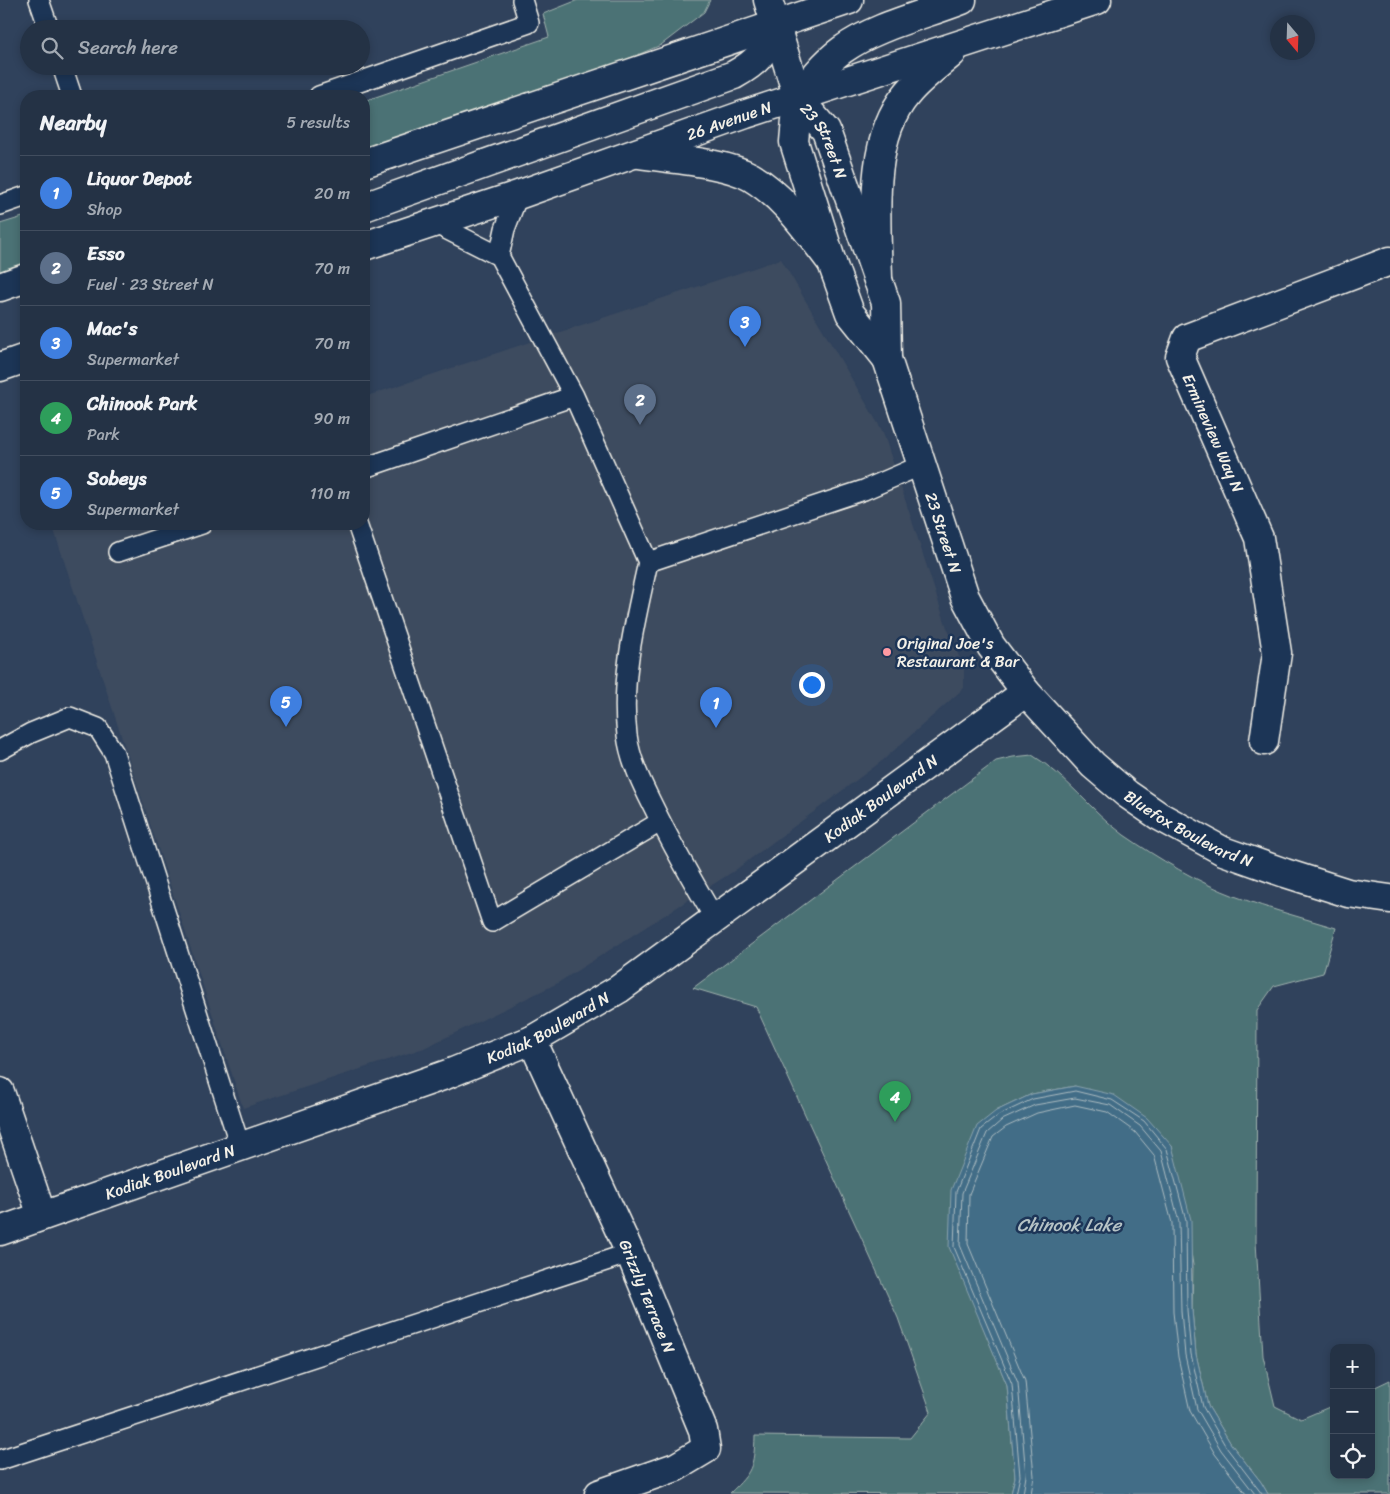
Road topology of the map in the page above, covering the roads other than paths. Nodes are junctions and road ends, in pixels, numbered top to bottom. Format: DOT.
graph roads {
  1 [pos="39,0"];
  2 [pos="522,0"];
  3 [pos="850,0"];
  4 [pos="962,0"];
  5 [pos="1097,0"];
  6 [pos="772,13"];
  7 [pos="46,20"];
  8 [pos="958,47"];
  9 [pos="65,75"];
  10 [pos="70,90"];
  11 [pos="336,90"];
  12 [pos="798,98"];
  13 [pos="635,154"];
  14 [pos="370,161"];
  15 [pos="518,195"];
  16 [pos="20,198"];
  17 [pos="0,205"];
  18 [pos="370,205"];
  19 [pos="434,223"];
  20 [pos="370,244"];
  21 [pos="499,256"];
  22 [pos="1390,261"];
  23 [pos="832,263"];
  24 [pos="20,280"];
  25 [pos="878,280"];
  26 [pos="0,287"];
  27 [pos="887,359"];
  28 [pos="20,360"];
  29 [pos="0,367"];
  30 [pos="574,396"];
  31 [pos="922,465"];
  32 [pos="370,466"];
  33 [pos="184,530"];
  34 [pos="359,530"];
  35 [pos="118,552"];
  36 [pos="648,562"];
  37 [pos="1026,692"];
  38 [pos="1264,741"];
  39 [pos="0,750"];
  40 [pos="660,822"];
  41 [pos="1390,899"];
  42 [pos="715,919"];
  43 [pos="532,1040"];
  44 [pos="0,1092"];
  45 [pos="240,1146"];
  46 [pos="42,1216"];
  47 [pos="0,1231"];
  48 [pos="630,1253"];
  49 [pos="0,1460"];
  50 [pos="599,1494"];
  1 -- 7 [label="lane"];
  2 -- 11 [label="lane"];
  3 -- 6 [label="street"];
  4 -- 12 [label="street"];
  5 -- 8 [label="street, 26 Avenue N"];
  6 -- 12 [label="street, 23 Street N"];
  6 -- 14 [label="street"];
  6 -- 18 [label="street"];
  8 -- 12 [label="street, 26 Avenue N"];
  8 -- 25 [label="street"];
  9 -- 10 [label="lane"];
  12 -- 13 [label="street, 26 Avenue N"];
  12 -- 23 [label="street, 23 Street N"];
  12 -- 25 [label="street, 23 Street N"];
  13 -- 15 [label="street, 26 Avenue N"];
  13 -- 23 [label="street"];
  15 -- 19 [label="street, 26 Avenue N"];
  15 -- 21 [label="lane"];
  16 -- 17 [label="lane"];
  19 -- 20 [label="street, 26 Avenue N"];
  19 -- 21 [label="lane"];
  21 -- 30 [label="lane"];
  22 -- 38 [label="street, Ermineview Way N"];
  23 -- 27 [label="street, 23 Street N"];
  24 -- 26 [label="street"];
  25 -- 27 [label="street, 23 Street N"];
  27 -- 31 [label="street, 23 Street N"];
  28 -- 29 [label="street"];
  30 -- 32 [label="lane"];
  30 -- 36 [label="lane"];
  31 -- 36 [label="lane"];
  31 -- 37 [label="street, 23 Street N"];
  33 -- 35 [label="lane"];
  34 -- 40 [label="lane"];
  36 -- 40 [label="lane"];
  37 -- 41 [label="street, Bluefox Boulevard N"];
  37 -- 42 [label="street, Kodiak Boulevard N"];
  39 -- 45 [label="lane"];
  40 -- 42 [label="lane"];
  42 -- 43 [label="street, Kodiak Boulevard N"];
  43 -- 45 [label="street, Kodiak Boulevard N"];
  43 -- 48 [label="street, Grizzly Terrace N"];
  44 -- 46 [label="street"];
  45 -- 46 [label="street, Kodiak Boulevard N"];
  46 -- 47 [label="street, Kodiak Boulevard N"];
  48 -- 49 [label="lane"];
  48 -- 50 [label="street, Grizzly Terrace N"];
}
